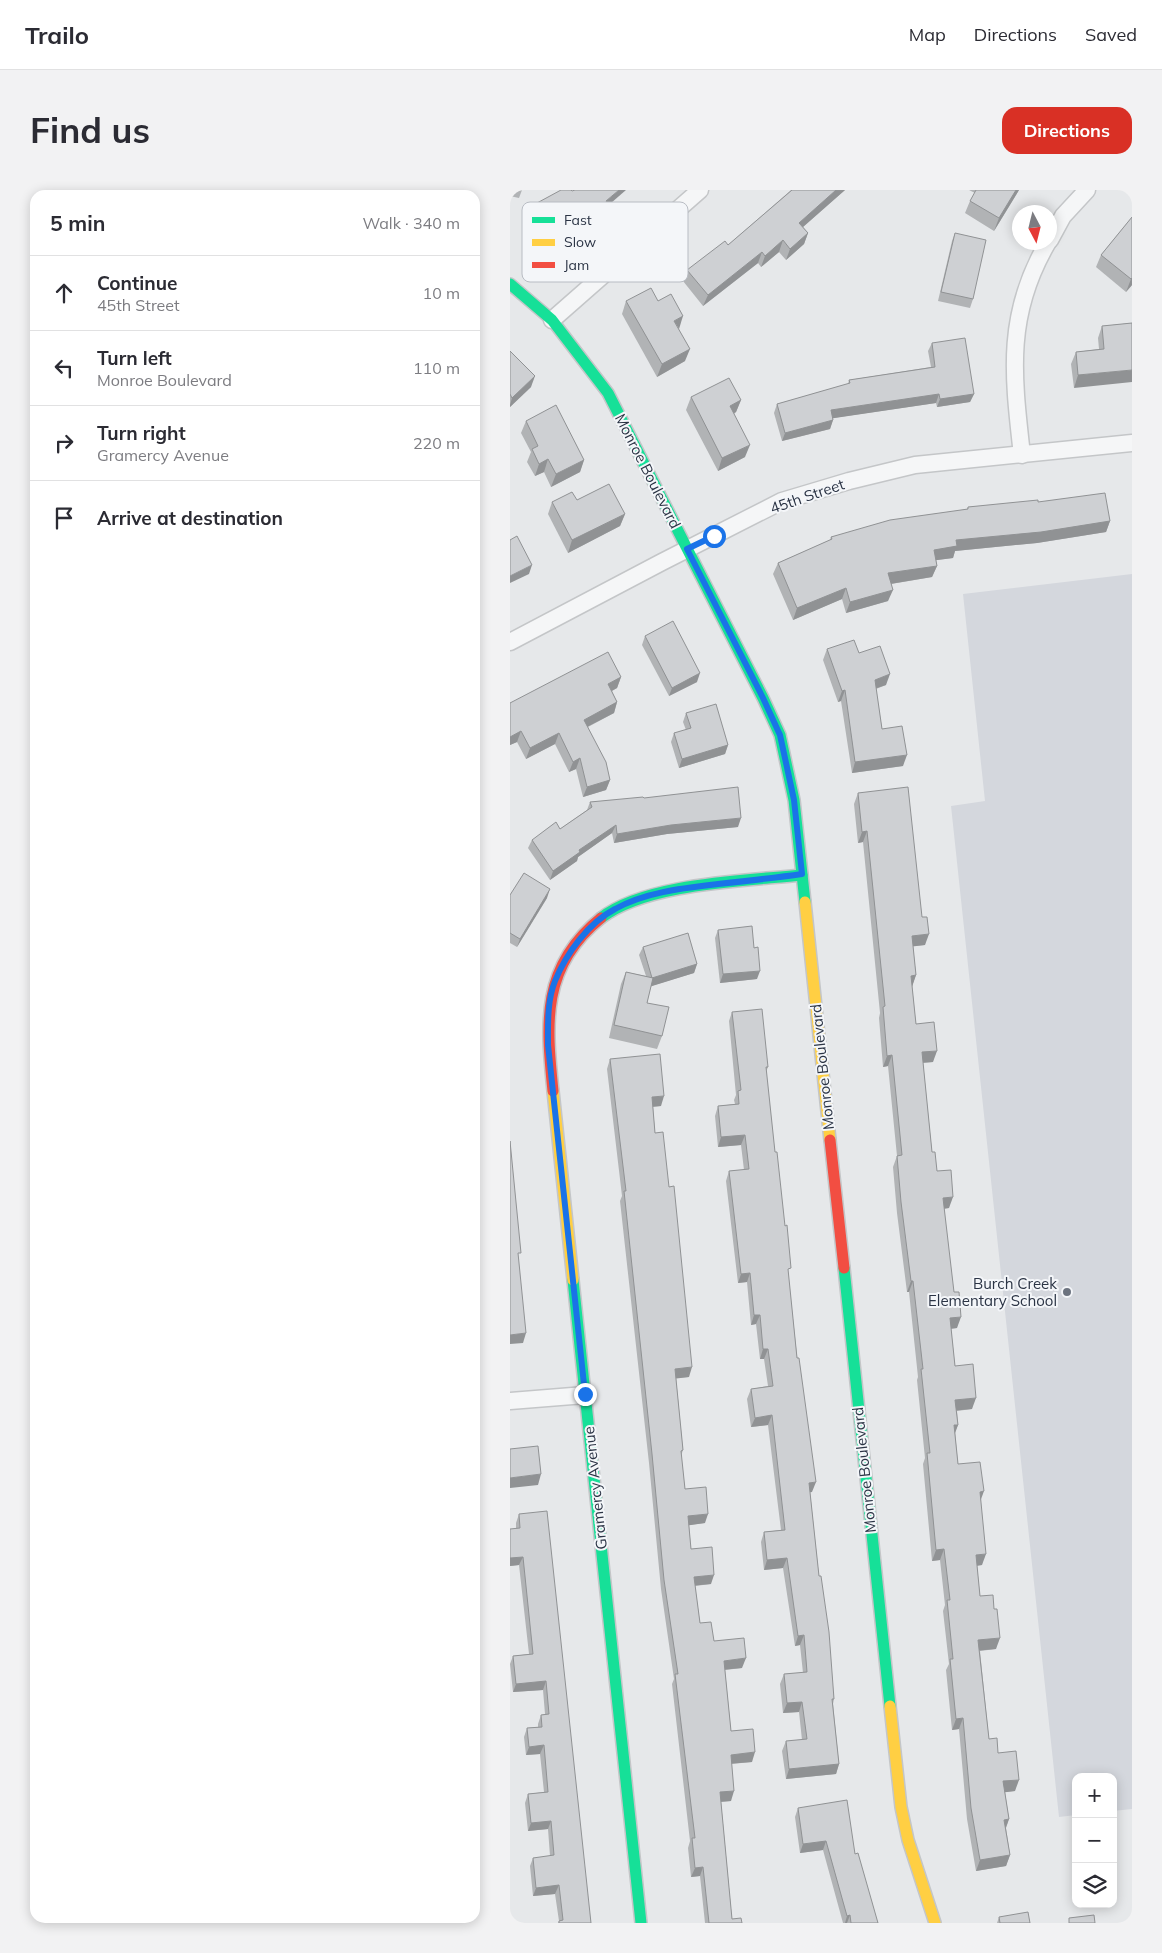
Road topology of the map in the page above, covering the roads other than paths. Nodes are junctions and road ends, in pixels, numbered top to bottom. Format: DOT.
graph roads {
  1 [pos="700,190"];
  2 [pos="1087,190"];
  3 [pos="686,202"];
  4 [pos="1057,228"];
  5 [pos="1044,250"];
  6 [pos="595,282"];
  7 [pos="510,284"];
  8 [pos="552,320"];
  9 [pos="1132,443"];
  10 [pos="1022,454"];
  11 [pos="687,549"];
  12 [pos="510,642"];
  13 [pos="802,874"];
  14 [pos="585,1394"];
  15 [pos="510,1401"];
  16 [pos="641,1923"];
  17 [pos="935,1923"];
  1 -- 3 [label="street"];
  2 -- 4 [label="street"];
  5 -- 10 [label="street"];
  6 -- 8 [label="street"];
  7 -- 8 [label="street, Monroe Boulevard"];
  8 -- 11 [label="street, Monroe Boulevard"];
  9 -- 10 [label="street, 45th Street"];
  10 -- 11 [label="street, 45th Street"];
  11 -- 12 [label="street, 45th Street"];
  11 -- 13 [label="street, Monroe Boulevard"];
  13 -- 14 [label="street, Gramercy Avenue"];
  13 -- 17 [label="street, Monroe Boulevard"];
  14 -- 15 [label="street"];
  14 -- 16 [label="street, Gramercy Avenue"];
}
